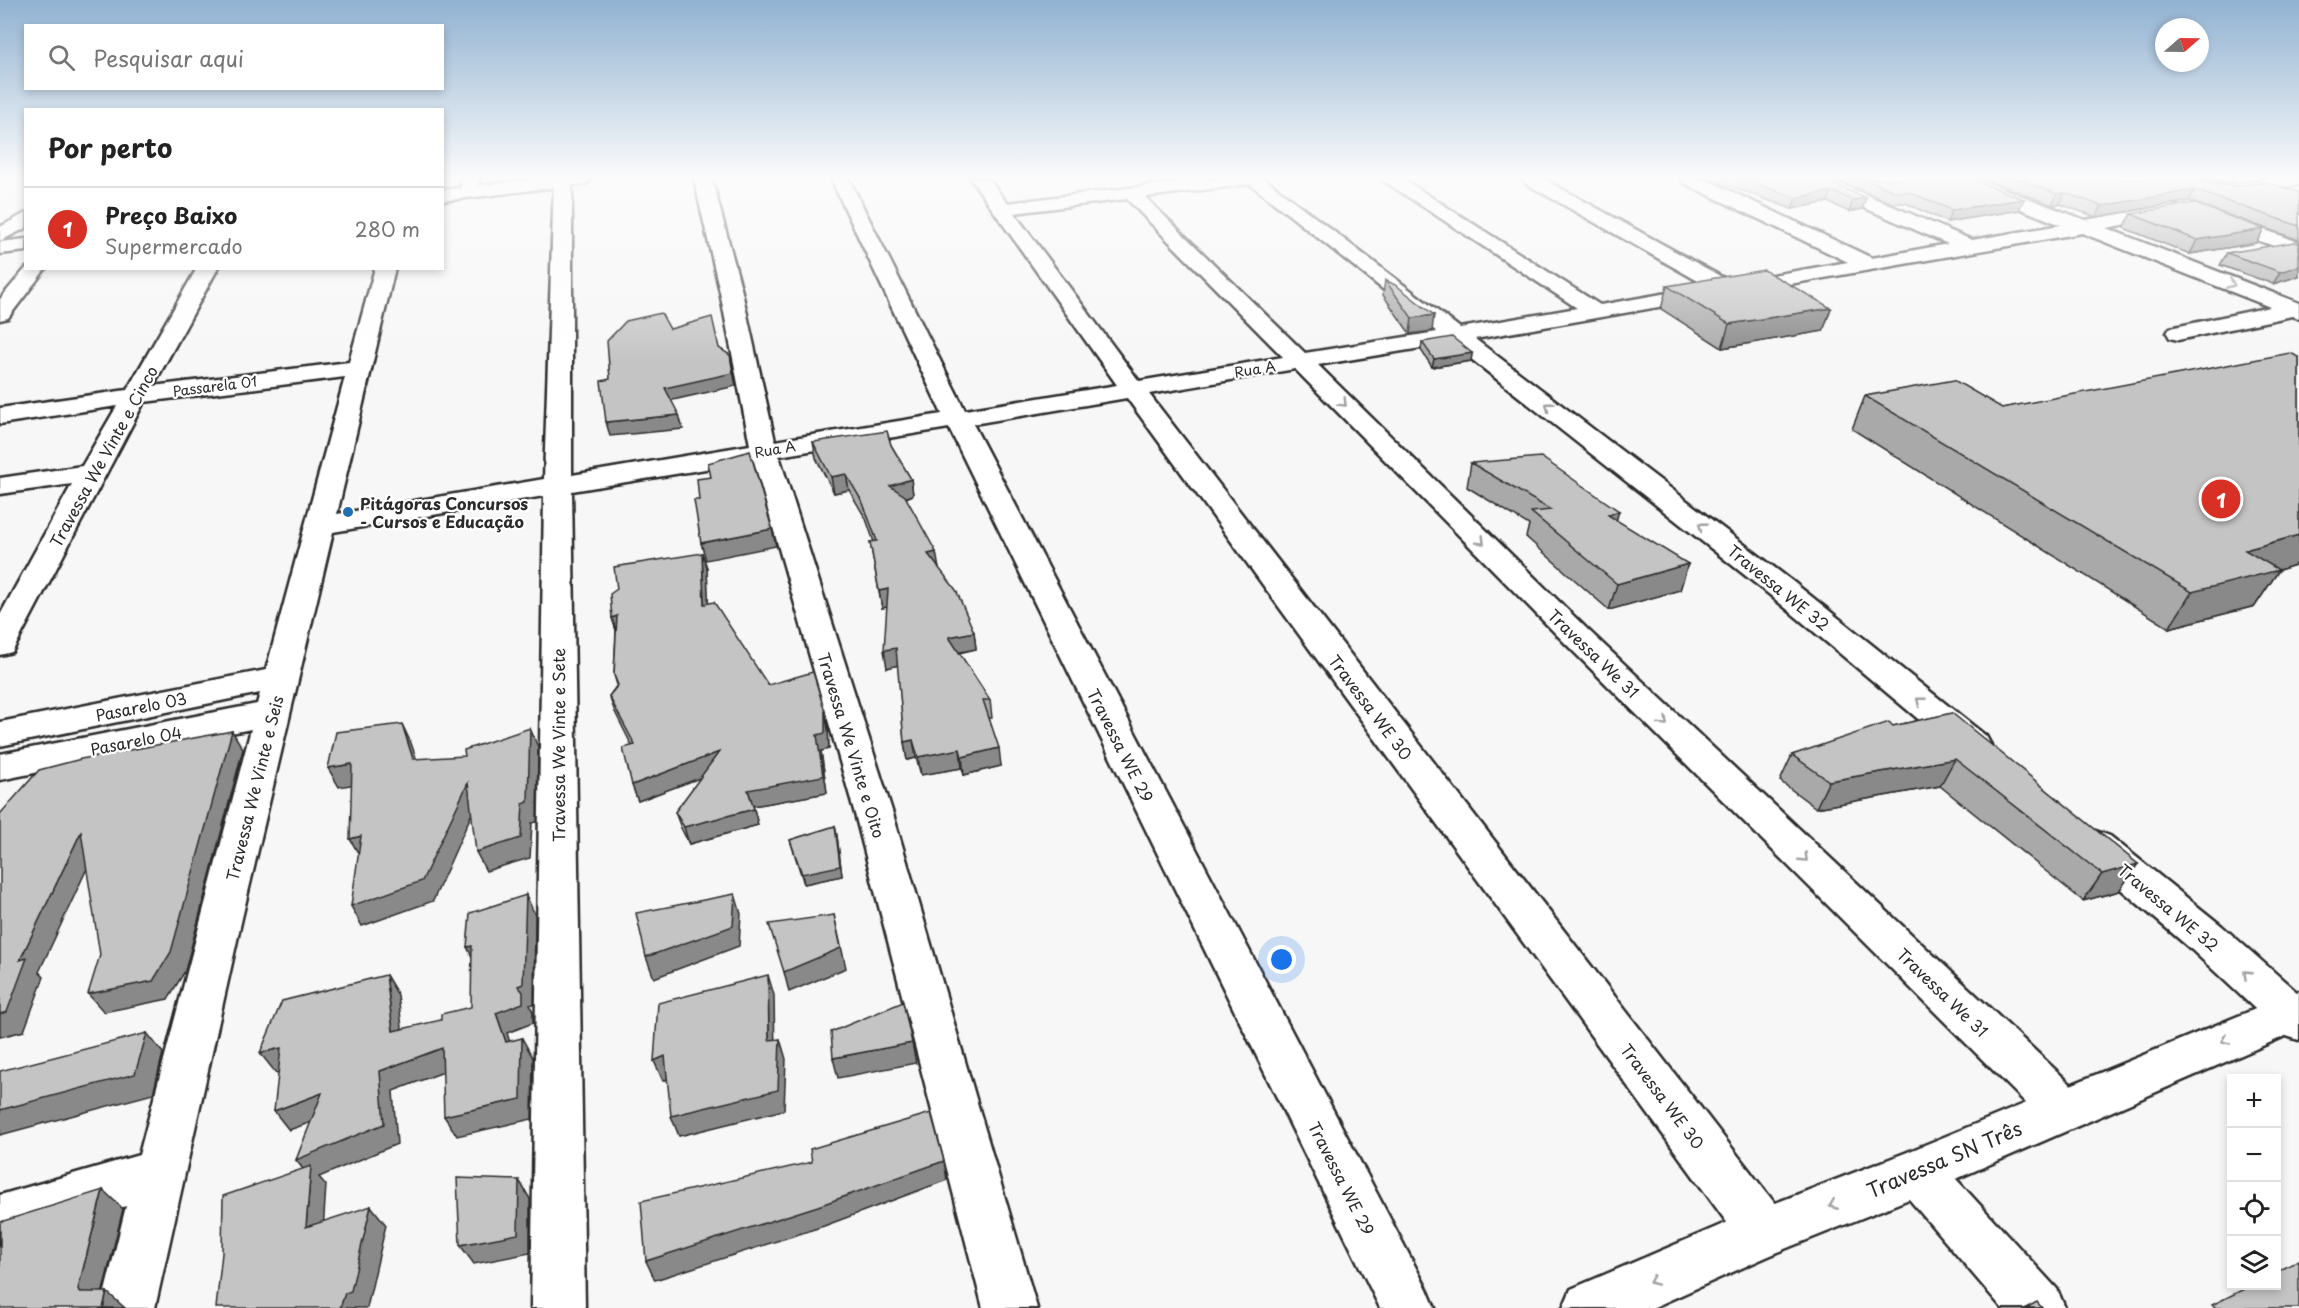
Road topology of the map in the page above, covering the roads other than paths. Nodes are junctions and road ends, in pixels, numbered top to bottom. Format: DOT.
graph roads {
  1 [pos="569,240"];
  2 [pos="718,240"];
  3 [pos="870,240"];
  4 [pos="1025,240"];
  5 [pos="1178,240"];
  6 [pos="1334,240"];
  7 [pos="1485,240"];
  8 [pos="1640,240"];
  9 [pos="1819,240"];
  10 [pos="1955,240"];
  11 [pos="2006,240"];
  12 [pos="2119,240"];
  13 [pos="2279,240"];
  14 [pos="24,245"];
  15 [pos="1969,246"];
  16 [pos="2296,246"];
  17 [pos="0,248"];
  18 [pos="2246,253"];
  19 [pos="2214,259"];
  20 [pos="1869,264"];
  21 [pos="2181,264"];
  22 [pos="34,270"];
  23 [pos="207,270"];
  24 [pos="384,270"];
  25 [pos="1728,289"];
  26 [pos="2296,310"];
  27 [pos="1597,312"];
  28 [pos="0,313"];
  29 [pos="2178,333"];
  30 [pos="1457,334"];
  31 [pos="1301,361"];
  32 [pos="360,368"];
  33 [pos="1132,388"];
  34 [pos="136,396"];
  35 [pos="0,416"];
  36 [pos="957,418"];
  37 [pos="764,451"];
  38 [pos="92,473"];
  39 [pos="558,485"];
  40 [pos="0,486"];
  41 [pos="321,525"];
  42 [pos="0,645"];
  43 [pos="281,678"];
  44 [pos="272,713"];
  45 [pos="0,734"];
  46 [pos="1994,763"];
  47 [pos="0,767"];
  48 [pos="2068,824"];
  49 [pos="2296,1015"];
  50 [pos="2063,1108"];
  51 [pos="1917,1172"];
  52 [pos="158,1173"];
  53 [pos="0,1220"];
  54 [pos="1765,1232"];
  55 [pos="128,1308"];
  56 [pos="558,1308"];
  57 [pos="1010,1308"];
  58 [pos="1408,1308"];
  59 [pos="1590,1308"];
  60 [pos="2038,1308"];
  1 -- 39 [label="street, Travessa We Vinte e Sete"];
  2 -- 37 [label="street, Travessa We Vinte e Oito"];
  3 -- 36 [label="street, Travessa WE 29"];
  4 -- 33 [label="street, Travessa WE 30"];
  5 -- 31 [label="street, Travessa We 31"];
  6 -- 30 [label="street, Travessa WE 32"];
  7 -- 27 [label="street"];
  8 -- 25 [label="street"];
  9 -- 20 [label="street"];
  10 -- 15 [label="street"];
  11 -- 15 [label="street, Rua A"];
  12 -- 21 [label="street"];
  13 -- 16 [label="street, Rua A"];
  14 -- 17 [label="street"];
  15 -- 20 [label="street, Rua A"];
  16 -- 18 [label="street"];
  19 -- 21 [label="street"];
  20 -- 25 [label="street, Rua A"];
  21 -- 26 [label="street, one-way"];
  22 -- 28 [label="street"];
  23 -- 34 [label="street, Travessa We Vinte e Cinco"];
  24 -- 32 [label="street, Travessa We Vinte e Seis"];
  25 -- 27 [label="street, Rua A"];
  26 -- 29 [label="street"];
  27 -- 30 [label="street, Rua A"];
  30 -- 31 [label="street, Rua A"];
  46 -- 30 [label="street, Travessa WE 32, one-way"];
  31 -- 33 [label="street, Rua A"];
  31 -- 50 [label="street, Travessa We 31, one-way"];
  32 -- 34 [label="street, Passarela 01"];
  32 -- 41 [label="street, Travessa We Vinte e Seis"];
  33 -- 36 [label="street, Rua A"];
  33 -- 54 [label="street, Travessa WE 30"];
  34 -- 35 [label="street, Passarela 01"];
  34 -- 38 [label="street, Travessa We Vinte e Cinco"];
  36 -- 37 [label="street, Rua A"];
  36 -- 58 [label="street, Travessa WE 29"];
  37 -- 39 [label="street, Rua A"];
  37 -- 57 [label="street, Travessa We Vinte e Oito"];
  38 -- 40 [label="street"];
  38 -- 42 [label="street, Travessa We Vinte e Cinco"];
  39 -- 41 [label="street, Rua A"];
  39 -- 56 [label="street, Travessa We Vinte e Sete"];
  41 -- 43 [label="street, Travessa We Vinte e Seis"];
  43 -- 44 [label="street, Travessa We Vinte e Seis"];
  43 -- 45 [label="street, Pasarelo 03"];
  44 -- 47 [label="street, Pasarelo 04"];
  44 -- 52 [label="street, Travessa We Vinte e Seis"];
  49 -- 48 [label="street, Travessa WE 32, one-way"];
  49 -- 50 [label="street, Travessa SN Três, one-way"];
  50 -- 51 [label="street, Travessa SN Três"];
  51 -- 54 [label="street, Travessa SN Três, one-way"];
  51 -- 60 [label="street"];
  52 -- 53 [label="street"];
  52 -- 55 [label="street, Travessa We Vinte e Seis"];
  54 -- 59 [label="street, Travessa SN Três, one-way"];
}
